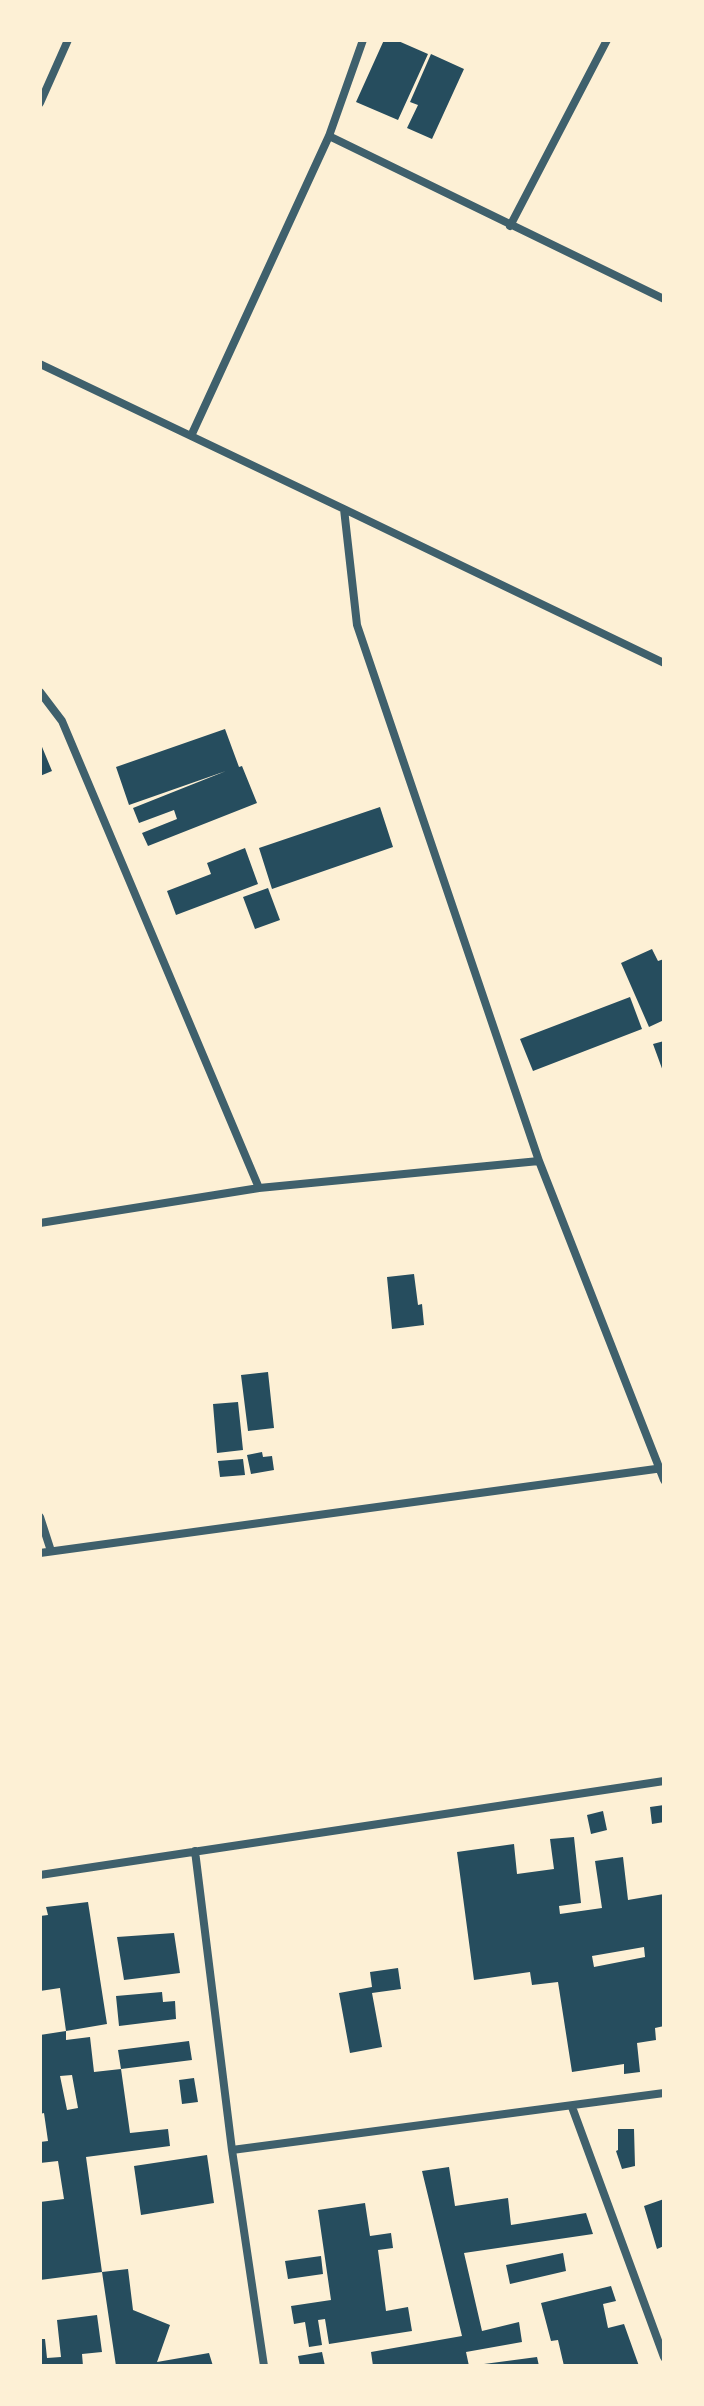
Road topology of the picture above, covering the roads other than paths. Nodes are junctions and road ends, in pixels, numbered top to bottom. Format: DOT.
graph roads {
  1 [pos="68,40"];
  2 [pos="363,40"];
  3 [pos="607,40"];
  4 [pos="40,103"];
  5 [pos="329,136"];
  6 [pos="510,226"];
  7 [pos="664,299"];
  8 [pos="40,364"];
  9 [pos="191,436"];
  10 [pos="344,509"];
  11 [pos="664,663"];
  12 [pos="40,692"];
  13 [pos="539,1161"];
  14 [pos="259,1188"];
  15 [pos="40,1223"];
  16 [pos="662,1468"];
  17 [pos="664,1480"];
  18 [pos="40,1517"];
  19 [pos="51,1551"];
  20 [pos="40,1553"];
  21 [pos="664,1781"];
  22 [pos="195,1851"];
  23 [pos="40,1875"];
  24 [pos="664,2093"];
  25 [pos="572,2107"];
  26 [pos="232,2150"];
  27 [pos="664,2357"];
  28 [pos="264,2366"];
  1 -- 4 [label="street"];
  2 -- 5 [label="street"];
  3 -- 6 [label="street"];
  5 -- 6 [label="street"];
  5 -- 9 [label="street"];
  6 -- 7 [label="street"];
  8 -- 9 [label="street"];
  9 -- 10 [label="street"];
  10 -- 11 [label="street"];
  10 -- 13 [label="street"];
  12 -- 14 [label="street"];
  13 -- 14 [label="street"];
  13 -- 16 [label="street"];
  14 -- 15 [label="street"];
  16 -- 17 [label="street"];
  16 -- 19 [label="street"];
  18 -- 19 [label="street"];
  19 -- 20 [label="street"];
  21 -- 22 [label="street"];
  22 -- 23 [label="street"];
  22 -- 26 [label="street"];
  24 -- 25 [label="street"];
  25 -- 26 [label="street"];
  25 -- 27 [label="street"];
  26 -- 28 [label="street"];
}
